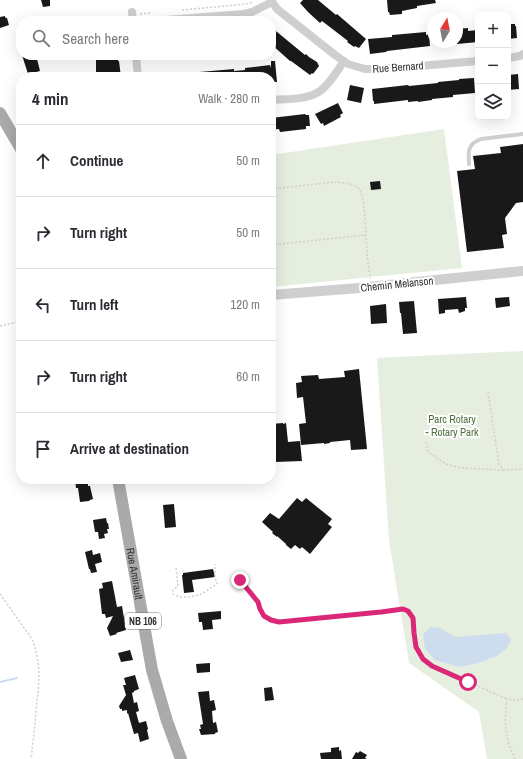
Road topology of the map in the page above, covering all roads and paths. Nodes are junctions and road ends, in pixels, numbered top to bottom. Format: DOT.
graph roads {
  1 [pos="257,0"];
  2 [pos="271,1"];
  3 [pos="178,11"];
  4 [pos="183,16"];
  5 [pos="523,54"];
  6 [pos="511,58"];
  7 [pos="136,60"];
  8 [pos="344,61"];
  9 [pos="475,61"];
  10 [pos="138,72"];
  11 [pos="276,100"];
  12 [pos="0,113"];
  13 [pos="523,134"];
  14 [pos="16,140"];
  15 [pos="469,164"];
  16 [pos="276,188"];
  17 [pos="366,235"];
  18 [pos="276,244"];
  19 [pos="523,271"];
  20 [pos="371,287"];
  21 [pos="276,295"];
  22 [pos="16,323"];
  23 [pos="0,326"];
  24 [pos="488,392"];
  25 [pos="426,442"];
  26 [pos="523,469"];
  27 [pos="504,470"];
  28 [pos="119,484"];
  29 [pos="215,564"];
  30 [pos="176,568"];
  31 [pos="240,580"];
  32 [pos="0,594"];
  33 [pos="507,699"];
  34 [pos="523,699"];
  35 [pos="31,759"];
  36 [pos="181,759"];
  37 [pos="515,759"];
  1 -- 3 [label="path"];
  2 -- 4 [label="street"];
  2 -- 8 [label="street, Rue Bernard"];
  5 -- 6 [label="street"];
  7 -- 10 [label="street"];
  8 -- 9 [label="street, Rue Bernard"];
  8 -- 11 [label="street"];
  12 -- 14 [label="main road"];
  13 -- 15 [label="lane"];
  16 -- 17 [label="path"];
  17 -- 18 [label="path"];
  17 -- 20 [label="path"];
  19 -- 20 [label="street, Chemin Melanson"];
  20 -- 21 [label="street, Chemin Melanson"];
  22 -- 23 [label="path"];
  24 -- 27 [label="path"];
  25 -- 27 [label="path"];
  26 -- 27 [label="path"];
  28 -- 36 [label="main road, Rue Amirault / NB 106"];
  29 -- 30 [label="path"];
  31 -- 33 [label="path"];
  32 -- 35 [label="path"];
  33 -- 34 [label="path"];
  33 -- 37 [label="path"];
}
